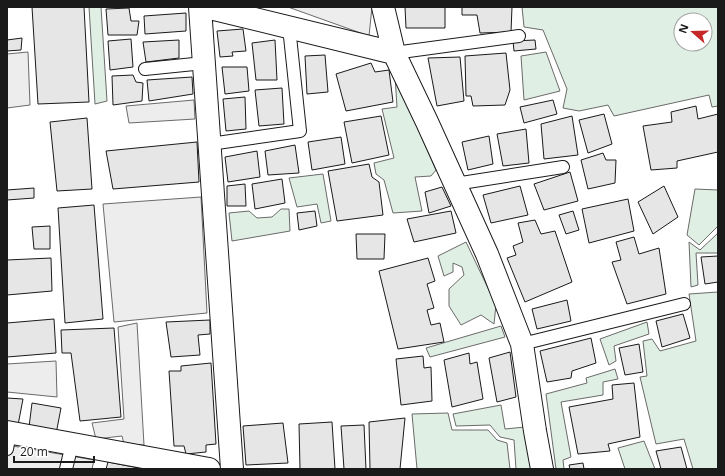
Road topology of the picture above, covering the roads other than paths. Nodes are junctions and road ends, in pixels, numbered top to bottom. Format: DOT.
graph roads {
  1 [pos="200,7"];
  2 [pos="206,7"];
  3 [pos="383,7"];
  4 [pos="289,27"];
  5 [pos="519,36"];
  6 [pos="394,53"];
  7 [pos="204,63"];
  8 [pos="146,69"];
  9 [pos="210,144"];
  10 [pos="563,167"];
  11 [pos="455,184"];
  12 [pos="684,304"];
  13 [pos="522,344"];
  14 [pos="8,438"];
  15 [pos="72,444"];
  16 [pos="66,469"];
  17 [pos="209,469"];
  18 [pos="232,469"];
  19 [pos="542,469"];
  1 -- 7 [label="street"];
  2 -- 4 [label="street"];
  3 -- 6 [label="street"];
  4 -- 6 [label="street"];
  4 -- 9 [label="lane"];
  5 -- 6 [label="lane"];
  6 -- 11 [label="street"];
  7 -- 8 [label="lane"];
  7 -- 9 [label="street"];
  9 -- 18 [label="street"];
  10 -- 11 [label="lane"];
  11 -- 13 [label="street"];
  12 -- 13 [label="lane"];
  13 -- 19 [label="street"];
  14 -- 15 [label="street"];
  15 -- 16 [label="lane"];
  15 -- 17 [label="street"];
}
